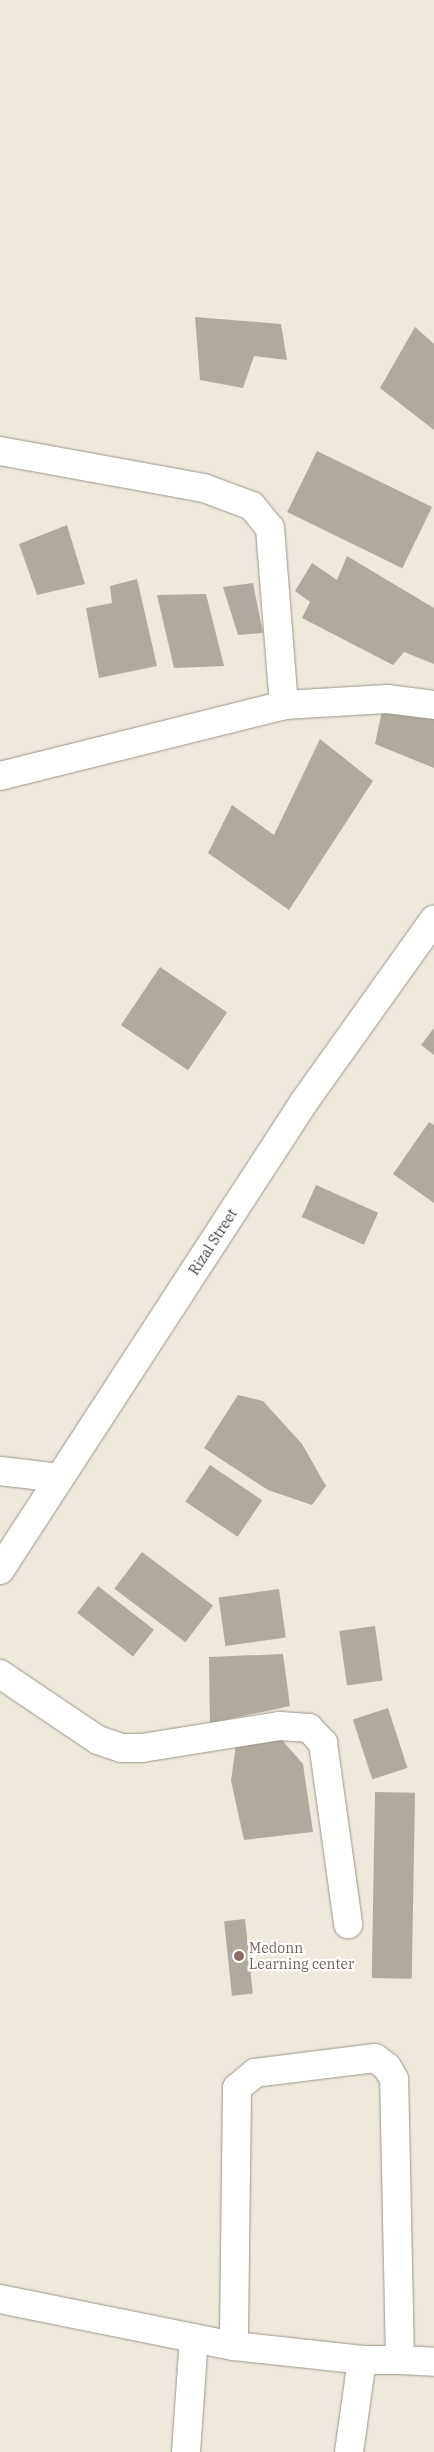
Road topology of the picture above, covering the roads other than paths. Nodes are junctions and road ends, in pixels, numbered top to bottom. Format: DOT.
graph roads {
  1 [pos="0,451"];
  2 [pos="284,705"];
  3 [pos="434,705"];
  4 [pos="0,776"];
  5 [pos="434,920"];
  6 [pos="0,1471"];
  7 [pos="60,1478"];
  8 [pos="0,1570"];
  9 [pos="0,1674"];
  10 [pos="348,1924"];
  11 [pos="0,2299"];
  12 [pos="194,2338"];
  13 [pos="234,2345"];
  14 [pos="362,2360"];
  15 [pos="400,2360"];
  16 [pos="434,2362"];
  17 [pos="186,2452"];
  18 [pos="349,2452"];
  1 -- 2 [label="street"];
  2 -- 3 [label="street"];
  2 -- 4 [label="street"];
  5 -- 7 [label="street, Rizal Street"];
  6 -- 7 [label="street"];
  7 -- 8 [label="street, Rizal Street"];
  9 -- 10 [label="street"];
  11 -- 12 [label="street"];
  12 -- 13 [label="street"];
  12 -- 17 [label="street"];
  13 -- 14 [label="street"];
  13 -- 15 [label="street"];
  14 -- 15 [label="street"];
  14 -- 18 [label="street"];
  15 -- 16 [label="street"];
}
